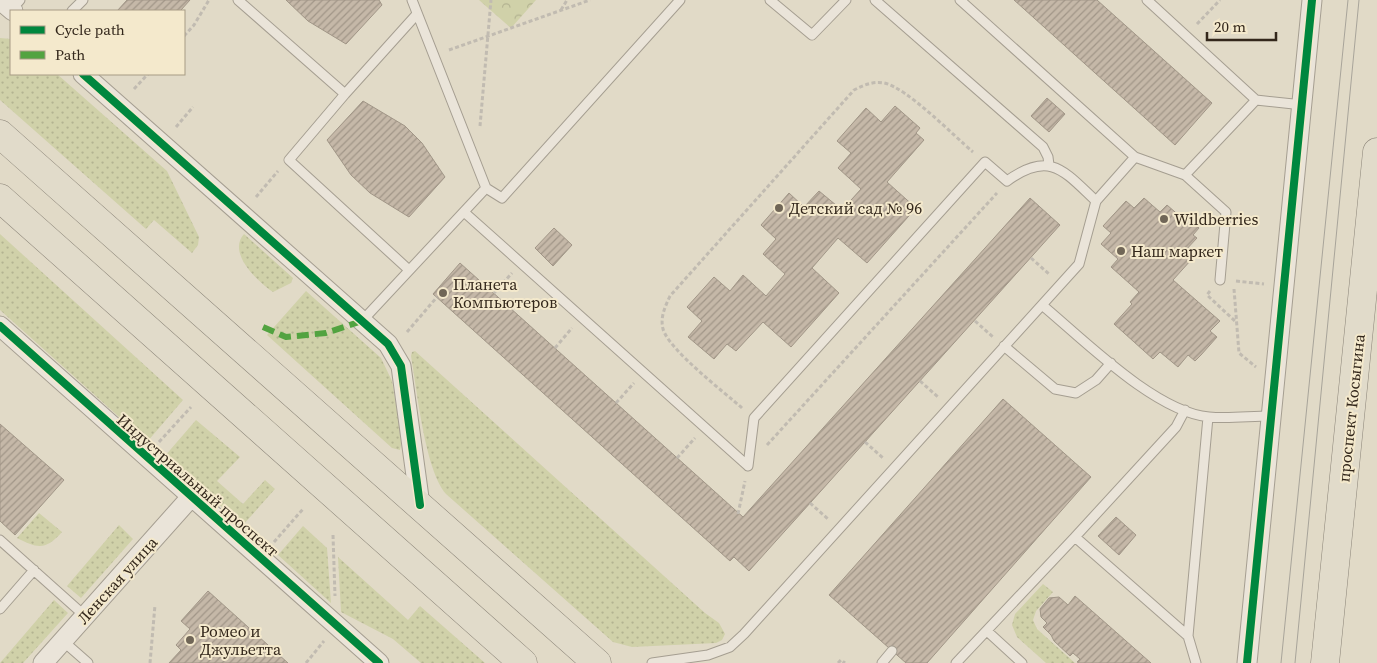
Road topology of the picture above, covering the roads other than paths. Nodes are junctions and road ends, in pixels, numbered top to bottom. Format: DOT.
graph roads {
  1 [pos="82,0"];
  2 [pos="238,0"];
  3 [pos="412,0"];
  4 [pos="680,0"];
  5 [pos="770,0"];
  6 [pos="846,0"];
  7 [pos="875,0"];
  8 [pos="960,0"];
  9 [pos="1147,0"];
  10 [pos="1312,0"];
  11 [pos="73,10"];
  12 [pos="417,14"];
  13 [pos="84,75"];
  14 [pos="345,94"];
  15 [pos="1256,100"];
  16 [pos="1302,105"];
  17 [pos="0,134"];
  18 [pos="1377,152"];
  19 [pos="1136,158"];
  20 [pos="1049,165"];
  21 [pos="1186,175"];
  22 [pos="486,188"];
  23 [pos="0,198"];
  24 [pos="1096,201"];
  25 [pos="464,212"];
  26 [pos="409,270"];
  27 [pos="1220,280"];
  28 [pos="1042,305"];
  29 [pos="362,320"];
  30 [pos="0,326"];
  31 [pos="1004,346"];
  32 [pos="1111,363"];
  33 [pos="1185,410"];
  34 [pos="1271,416"];
  35 [pos="1208,417"];
  36 [pos="191,497"];
  37 [pos="420,505"];
  38 [pos="1075,537"];
  39 [pos="0,540"];
  40 [pos="34,570"];
  41 [pos="0,609"];
  42 [pos="85,616"];
  43 [pos="987,631"];
  44 [pos="1188,636"];
  45 [pos="63,641"];
  46 [pos="892,651"];
  47 [pos="43,663"];
  48 [pos="88,663"];
  49 [pos="379,663"];
  50 [pos="523,663"];
  51 [pos="596,663"];
  52 [pos="652,663"];
  53 [pos="882,663"];
  54 [pos="956,663"];
  55 [pos="1022,663"];
  56 [pos="1196,663"];
  57 [pos="1246,663"];
  58 [pos="1326,663"];
  1 -- 11 [label="lane"];
  2 -- 14 [label="lane"];
  3 -- 12 [label="lane"];
  4 -- 22 [label="lane"];
  5 -- 6 [label="lane"];
  7 -- 20 [label="lane"];
  8 -- 19 [label="lane"];
  9 -- 15 [label="lane"];
  10 -- 16 [label="street"];
  12 -- 14 [label="lane"];
  12 -- 22 [label="lane"];
  13 -- 29 [label="street"];
  14 -- 26 [label="lane"];
  15 -- 16 [label="lane"];
  15 -- 21 [label="lane"];
  16 -- 34 [label="street"];
  17 -- 37 [label="main road"];
  18 -- 58 [label="main road, проспект Косыгина"];
  19 -- 21 [label="lane"];
  19 -- 24 [label="lane"];
  20 -- 24 [label="lane"];
  20 -- 25 [label="lane"];
  21 -- 27 [label="lane"];
  22 -- 25 [label="lane"];
  23 -- 50 [label="main road"];
  24 -- 28 [label="lane"];
  25 -- 26 [label="lane"];
  26 -- 29 [label="lane"];
  28 -- 31 [label="lane"];
  28 -- 32 [label="lane"];
  29 -- 37 [label="street"];
  30 -- 36 [label="street, Индустриальный проспект"];
  31 -- 32 [label="lane"];
  31 -- 52 [label="lane"];
  32 -- 33 [label="lane"];
  33 -- 35 [label="lane"];
  33 -- 38 [label="lane"];
  34 -- 35 [label="lane"];
  34 -- 57 [label="street"];
  35 -- 44 [label="lane"];
  36 -- 42 [label="street, Ленская улица"];
  36 -- 49 [label="street, Индустриальный проспект"];
  37 -- 51 [label="main road"];
  38 -- 43 [label="lane"];
  38 -- 44 [label="lane"];
  39 -- 40 [label="lane"];
  40 -- 41 [label="lane"];
  40 -- 42 [label="lane"];
  42 -- 45 [label="street, Ленская улица"];
  43 -- 54 [label="lane"];
  43 -- 55 [label="lane"];
  44 -- 56 [label="lane"];
  45 -- 47 [label="street, Ленская улица"];
  45 -- 48 [label="lane"];
  46 -- 53 [label="lane"];
}
